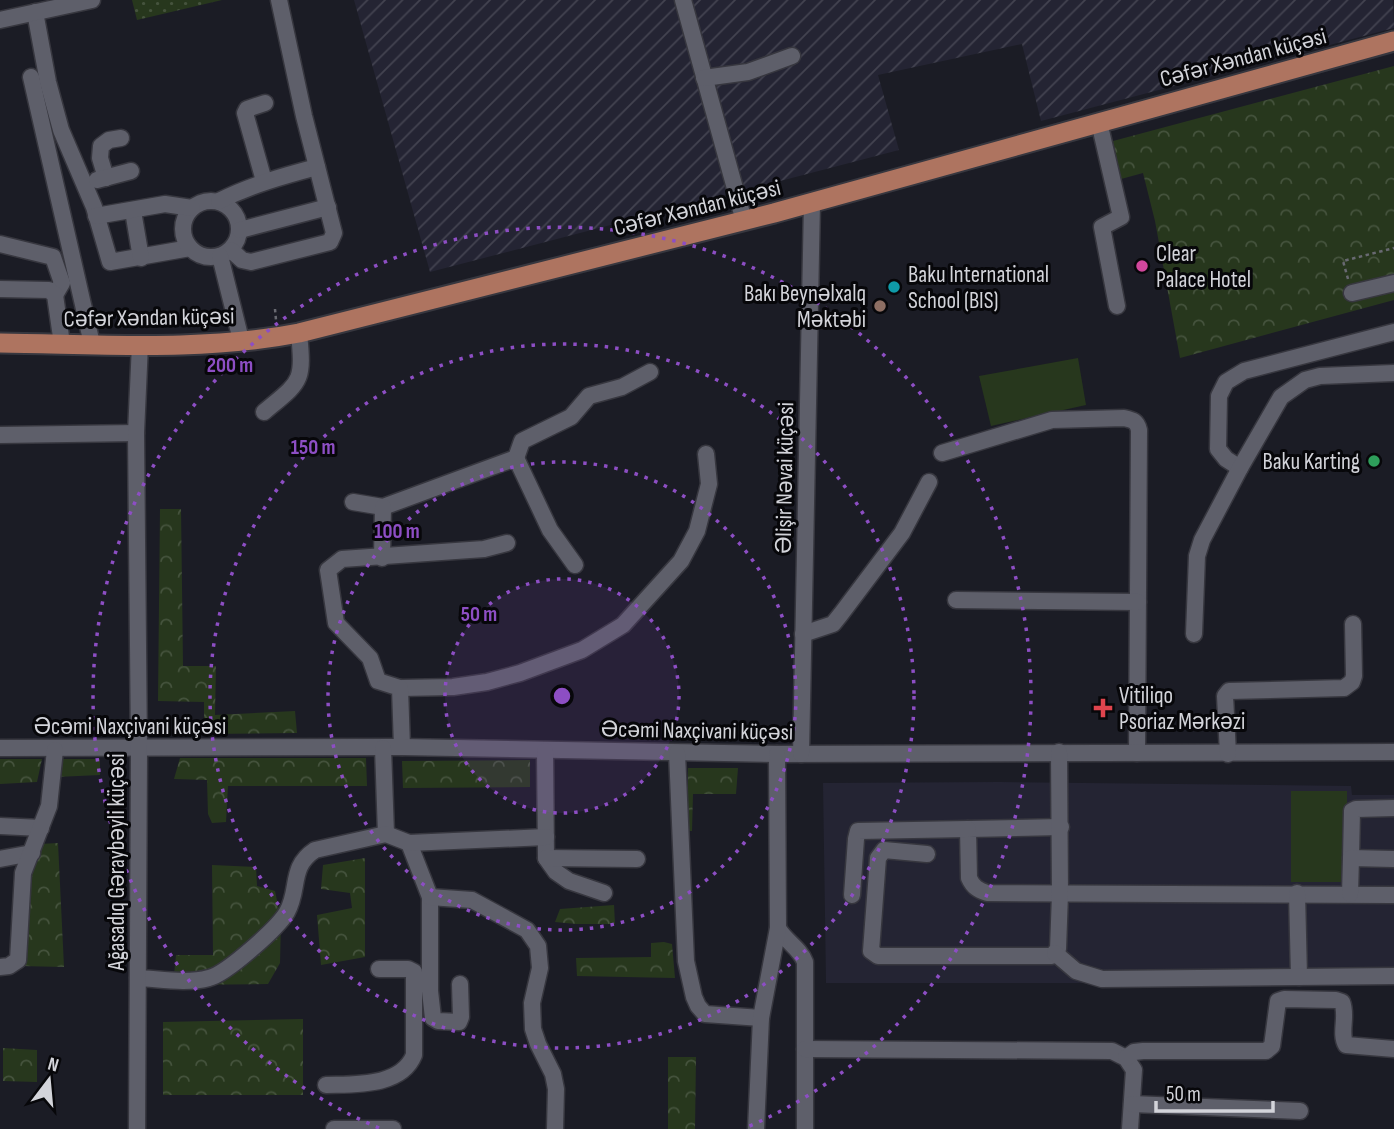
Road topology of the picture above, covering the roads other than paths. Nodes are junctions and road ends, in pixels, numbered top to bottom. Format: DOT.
graph roads {
  1 [pos="92,0"];
  2 [pos="279,0"];
  3 [pos="682,0"];
  4 [pos="35,12"];
  5 [pos="0,20"];
  6 [pos="1394,41"];
  7 [pos="792,56"];
  8 [pos="31,76"];
  9 [pos="704,78"];
  10 [pos="265,103"];
  11 [pos="1099,122"];
  12 [pos="121,138"];
  13 [pos="317,167"];
  14 [pos="131,171"];
  15 [pos="106,178"];
  16 [pos="264,181"];
  17 [pos="85,183"];
  18 [pos="219,201"];
  19 [pos="812,203"];
  20 [pos="327,207"];
  21 [pos="191,208"];
  22 [pos="133,211"];
  23 [pos="96,216"];
  24 [pos="744,221"];
  25 [pos="240,230"];
  26 [pos="0,244"];
  27 [pos="190,248"];
  28 [pos="225,253"];
  29 [pos="141,258"];
  30 [pos="1394,283"];
  31 [pos="0,289"];
  32 [pos="1352,293"];
  33 [pos="55,295"];
  34 [pos="1117,306"];
  35 [pos="1394,332"];
  36 [pos="299,333"];
  37 [pos="242,340"];
  38 [pos="0,343"];
  39 [pos="62,344"];
  40 [pos="92,344"];
  41 [pos="140,344"];
  42 [pos="650,372"];
  43 [pos="1394,373"];
  44 [pos="264,412"];
  45 [pos="136,433"];
  46 [pos="0,435"];
  47 [pos="942,453"];
  48 [pos="706,454"];
  49 [pos="516,458"];
  50 [pos="1240,467"];
  51 [pos="929,482"];
  52 [pos="353,502"];
  53 [pos="383,507"];
  54 [pos="508,543"];
  55 [pos="382,558"];
  56 [pos="575,565"];
  57 [pos="956,600"];
  58 [pos="1138,602"];
  59 [pos="1353,624"];
  60 [pos="803,634"];
  61 [pos="1194,634"];
  62 [pos="400,688"];
  63 [pos="402,747"];
  64 [pos="0,748"];
  65 [pos="383,748"];
  66 [pos="55,750"];
  67 [pos="139,750"];
  68 [pos="545,751"];
  69 [pos="1059,752"];
  70 [pos="1394,752"];
  71 [pos="677,753"];
  72 [pos="1137,753"];
  73 [pos="777,754"];
  74 [pos="801,754"];
  75 [pos="1228,754"];
  76 [pos="1394,808"];
  77 [pos="0,826"];
  78 [pos="1060,827"];
  79 [pos="41,828"];
  80 [pos="968,829"];
  81 [pos="386,834"];
  82 [pos="546,837"];
  83 [pos="409,843"];
  84 [pos="32,853"];
  85 [pos="927,854"];
  86 [pos="546,858"];
  87 [pos="1351,858"];
  88 [pos="0,859"];
  89 [pos="637,859"];
  90 [pos="1394,859"];
  91 [pos="604,893"];
  92 [pos="1297,893"];
  93 [pos="1060,894"];
  94 [pos="1350,894"];
  95 [pos="852,895"];
  96 [pos="1394,895"];
  97 [pos="430,897"];
  98 [pos="778,928"];
  99 [pos="1055,953"];
  100 [pos="0,967"];
  101 [pos="379,969"];
  102 [pos="1394,976"];
  103 [pos="1299,977"];
  104 [pos="138,978"];
  105 [pos="460,984"];
  106 [pos="761,1018"];
  107 [pos="805,1049"];
  108 [pos="1394,1049"];
  109 [pos="1126,1058"];
  110 [pos="326,1085"];
  111 [pos="1132,1104"];
  112 [pos="1300,1111"];
  113 [pos="137,1129"];
  114 [pos="334,1129"];
  115 [pos="393,1129"];
  116 [pos="555,1129"];
  117 [pos="756,1129"];
  118 [pos="805,1129"];
  119 [pos="1130,1129"];
  1 -- 4 [label="street"];
  2 -- 13 [label="street"];
  3 -- 9 [label="street"];
  4 -- 5 [label="street"];
  4 -- 17 [label="street"];
  6 -- 11 [label="main road, Cəfər Xəndan küçəsi"];
  7 -- 9 [label="street"];
  8 -- 40 [label="street"];
  9 -- 24 [label="street"];
  10 -- 16 [label="street"];
  11 -- 19 [label="main road, Cəfər Xəndan küçəsi"];
  11 -- 34 [label="street"];
  12 -- 15 [label="street"];
  13 -- 16 [label="street"];
  13 -- 20 [label="street"];
  14 -- 15 [label="street"];
  15 -- 17 [label="street"];
  16 -- 18 [label="street"];
  17 -- 23 [label="street"];
  18 -- 21 [label="street"];
  18 -- 25 [label="street"];
  19 -- 24 [label="main road, Cəfər Xəndan küçəsi"];
  19 -- 60 [label="street, Əlişir Nəvai küçəsi"];
  20 -- 25 [label="street"];
  20 -- 28 [label="street"];
  21 -- 22 [label="street"];
  21 -- 27 [label="street"];
  22 -- 23 [label="street"];
  22 -- 29 [label="street"];
  23 -- 29 [label="street"];
  24 -- 36 [label="main road, Cəfər Xəndan küçəsi"];
  25 -- 28 [label="street"];
  26 -- 33 [label="street"];
  27 -- 28 [label="street"];
  27 -- 29 [label="street"];
  28 -- 37 [label="street"];
  30 -- 32 [label="street"];
  31 -- 33 [label="street"];
  33 -- 39 [label="street"];
  35 -- 50 [label="street"];
  36 -- 37 [label="main road, Cəfər Xəndan küçəsi"];
  36 -- 44 [label="street"];
  37 -- 41 [label="main road, Cəfər Xəndan küçəsi"];
  38 -- 39 [label="main road, Cəfər Xəndan küçəsi"];
  39 -- 40 [label="main road, Cəfər Xəndan küçəsi"];
  40 -- 41 [label="main road, Cəfər Xəndan küçəsi"];
  41 -- 45 [label="street, Ağasadıq Gəraybəyli küçəsi"];
  42 -- 49 [label="street"];
  43 -- 50 [label="street"];
  45 -- 46 [label="street"];
  45 -- 67 [label="street, Ağasadıq Gəraybəyli küçəsi"];
  47 -- 58 [label="street"];
  48 -- 62 [label="street"];
  49 -- 53 [label="street"];
  49 -- 56 [label="street"];
  50 -- 61 [label="street"];
  51 -- 60 [label="street"];
  52 -- 53 [label="street"];
  53 -- 55 [label="street"];
  54 -- 55 [label="street"];
  55 -- 62 [label="street"];
  57 -- 58 [label="street"];
  58 -- 72 [label="street"];
  59 -- 75 [label="street"];
  60 -- 74 [label="street, Əlişir Nəvai küçəsi"];
  62 -- 63 [label="street"];
  63 -- 65 [label="street, Əcəmi Naxçivani küçəsi"];
  63 -- 68 [label="street, Əcəmi Naxçivani küçəsi"];
  64 -- 66 [label="street, Əcəmi Naxçivani küçəsi"];
  65 -- 67 [label="street, Əcəmi Naxçivani küçəsi"];
  65 -- 81 [label="street"];
  66 -- 67 [label="street, Əcəmi Naxçivani küçəsi"];
  66 -- 79 [label="street"];
  67 -- 104 [label="street, Ağasadıq Gəraybəyli küçəsi"];
  68 -- 71 [label="street, Əcəmi Naxçivani küçəsi"];
  68 -- 82 [label="street"];
  69 -- 72 [label="street, Əcəmi Naxçivani küçəsi"];
  69 -- 74 [label="street, Əcəmi Naxçivani küçəsi"];
  69 -- 78 [label="street"];
  70 -- 75 [label="street, Əcəmi Naxçivani küçəsi"];
  71 -- 73 [label="street, Əcəmi Naxçivani küçəsi"];
  71 -- 106 [label="street"];
  72 -- 75 [label="street, Əcəmi Naxçivani küçəsi"];
  73 -- 74 [label="street, Əcəmi Naxçivani küçəsi"];
  73 -- 98 [label="street"];
  76 -- 87 [label="street"];
  77 -- 79 [label="street"];
  78 -- 80 [label="street"];
  78 -- 93 [label="street"];
  79 -- 84 [label="street"];
  80 -- 93 [label="street"];
  80 -- 95 [label="street"];
  81 -- 83 [label="street"];
  81 -- 104 [label="street"];
  82 -- 83 [label="street"];
  82 -- 86 [label="street"];
  83 -- 97 [label="street"];
  84 -- 88 [label="street"];
  84 -- 100 [label="street"];
  85 -- 99 [label="street"];
  86 -- 89 [label="street"];
  86 -- 91 [label="street"];
  87 -- 90 [label="street"];
  87 -- 94 [label="street"];
  92 -- 93 [label="street"];
  92 -- 94 [label="street"];
  92 -- 103 [label="street"];
  93 -- 99 [label="street"];
  94 -- 96 [label="street"];
  97 -- 105 [label="street"];
  97 -- 116 [label="street"];
  98 -- 106 [label="street"];
  98 -- 107 [label="street"];
  99 -- 103 [label="street"];
  101 -- 110 [label="street"];
  102 -- 103 [label="street"];
  104 -- 113 [label="street, Ağasadıq Gəraybəyli küçəsi"];
  106 -- 117 [label="street"];
  107 -- 109 [label="street"];
  107 -- 118 [label="street"];
  108 -- 109 [label="street"];
  109 -- 111 [label="street"];
  111 -- 112 [label="street"];
  111 -- 119 [label="street"];
  114 -- 115 [label="street"];
}
